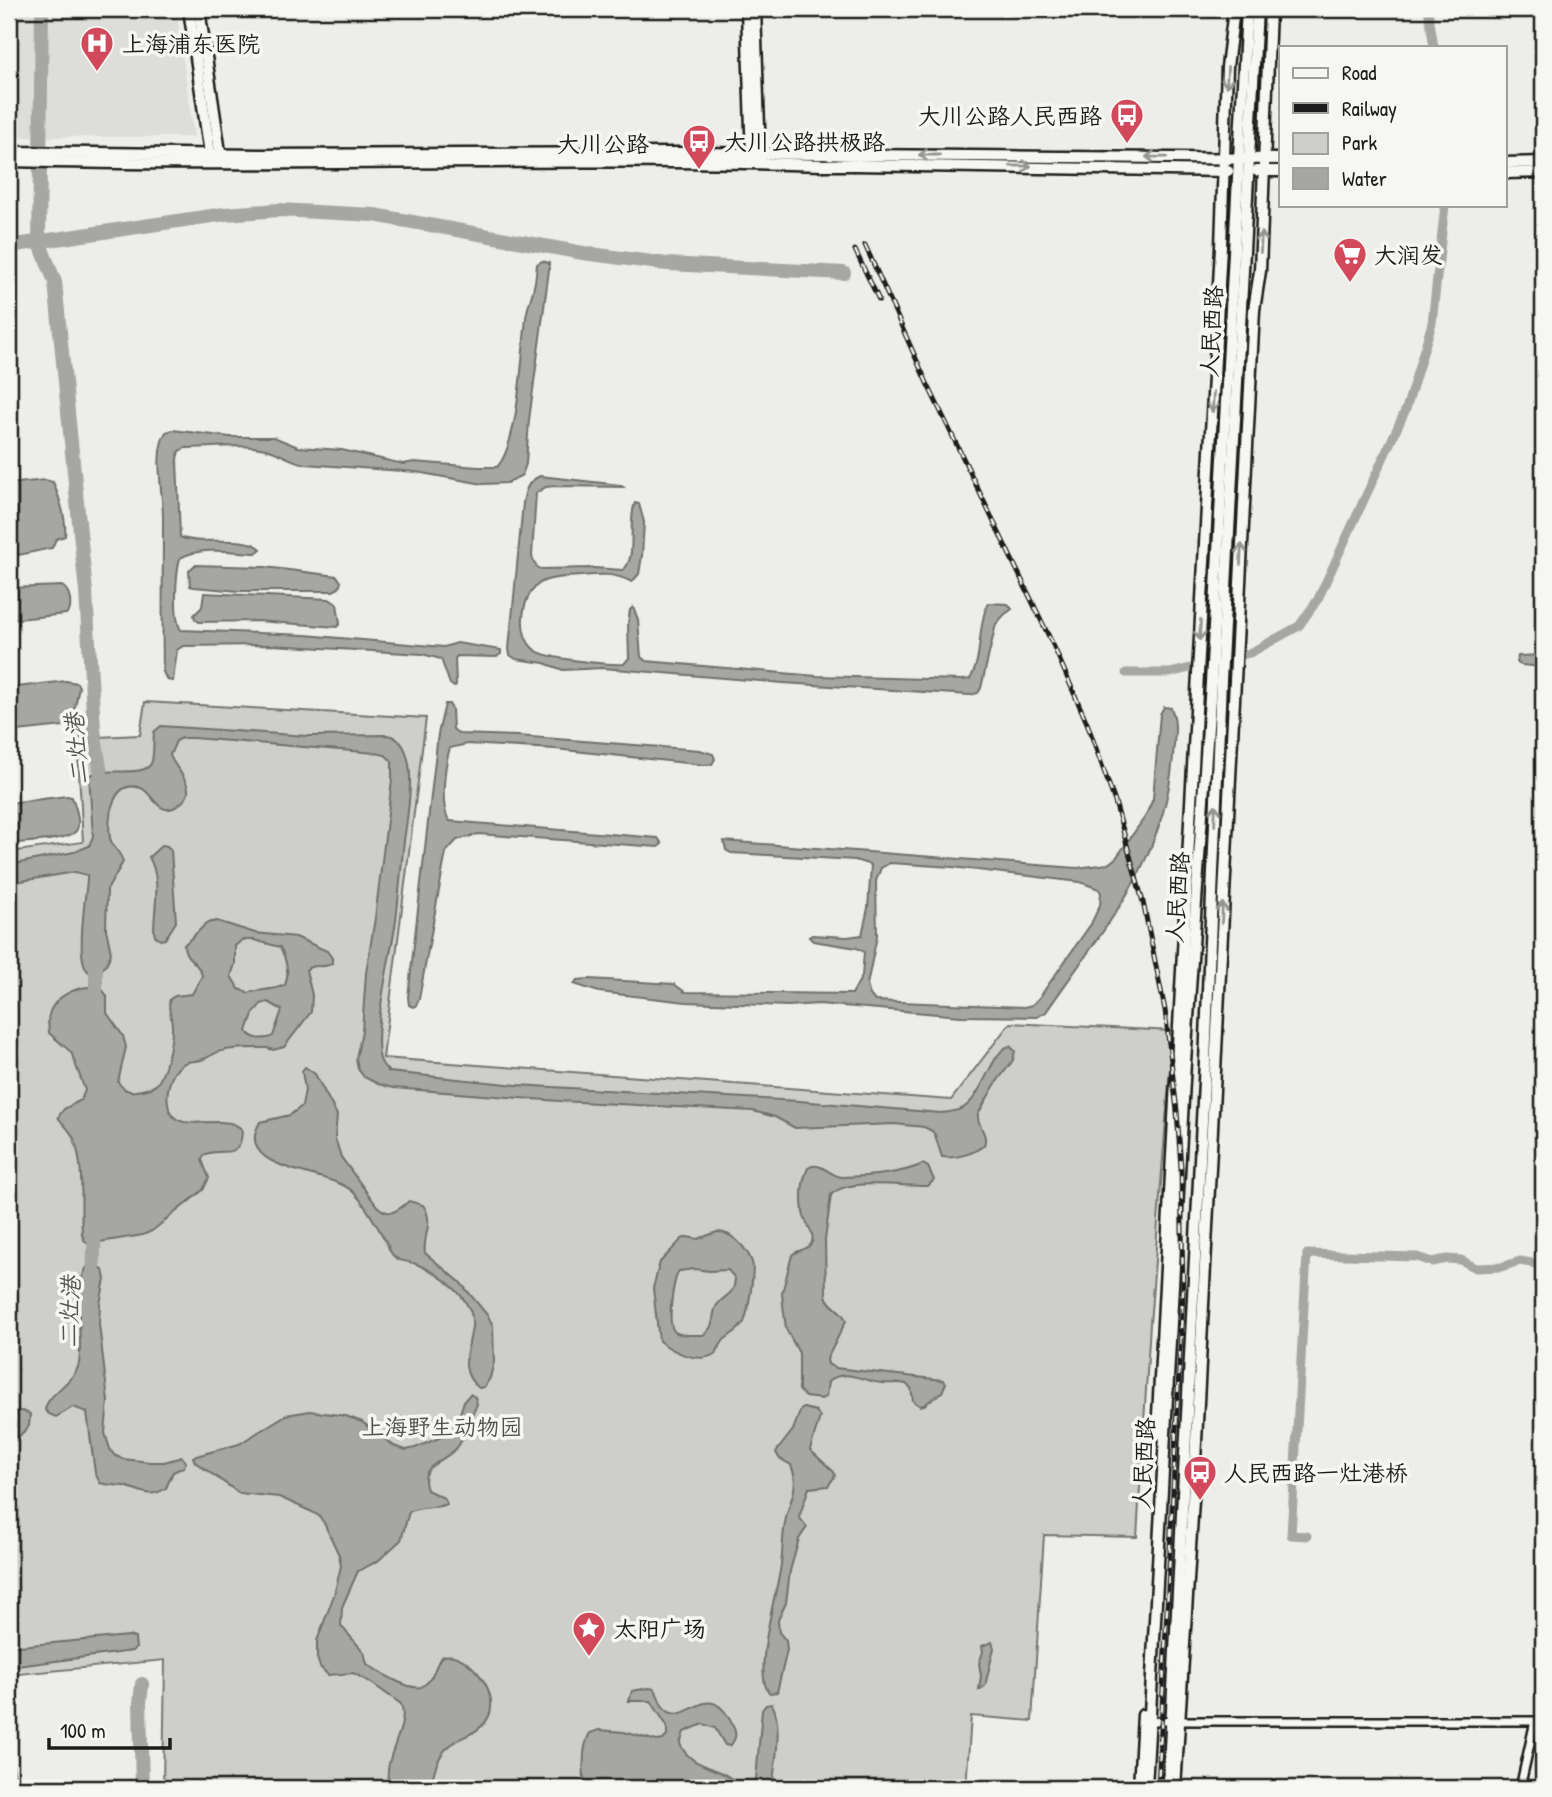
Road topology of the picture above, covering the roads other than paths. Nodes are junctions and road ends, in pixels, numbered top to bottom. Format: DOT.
graph roads {
  1 [pos="189,9"];
  2 [pos="199,9"];
  3 [pos="747,9"];
  4 [pos="755,9"];
  5 [pos="1236,9"];
  6 [pos="1247,9"];
  7 [pos="1257,9"];
  8 [pos="1270,9"];
  9 [pos="13,157"];
  10 [pos="756,158"];
  11 [pos="216,159"];
  12 [pos="1224,159"];
  13 [pos="1244,159"];
  14 [pos="1264,159"];
  15 [pos="1279,159"];
  16 [pos="854,160"];
  17 [pos="1543,162"];
  18 [pos="1506,163"];
  19 [pos="1223,171"];
  20 [pos="1243,171"];
  21 [pos="1263,171"];
  22 [pos="1279,171"];
  23 [pos="1543,172"];
  24 [pos="1506,173"];
  25 [pos="1216,682"];
  26 [pos="1146,1721"];
  27 [pos="1539,1721"];
  28 [pos="1176,1722"];
  29 [pos="1139,1788"];
  30 [pos="1146,1788"];
  31 [pos="1168,1788"];
  32 [pos="1175,1788"];
  33 [pos="1520,1788"];
  1 -- 11 [label="main road"];
  2 -- 11 [label="main road"];
  3 -- 10 [label="main road"];
  4 -- 10 [label="main road"];
  5 -- 12 [label="main road, 人民西路, one-way"];
  6 -- 13 [label="main road, 人民西路"];
  7 -- 13 [label="main road, 人民西路"];
  8 -- 14 [label="main road, 人民西路"];
  9 -- 11 [label="main road, 大川公路"];
  10 -- 11 [label="main road, 大川公路"];
  10 -- 16 [label="main road, 大川公路, bridge"];
  12 -- 13 [label="main road, 大川公路"];
  12 -- 16 [label="main road, 大川公路, one-way"];
  12 -- 19 [label="main road, 人民西路"];
  13 -- 14 [label="main road, 大川公路"];
  13 -- 20 [label="main road, 人民西路"];
  14 -- 15 [label="main road, 大川公路"];
  14 -- 21 [label="main road, 人民西路"];
  16 -- 19 [label="main road, 大川公路, one-way"];
  17 -- 18 [label="main road"];
  19 -- 20 [label="main road, 大川公路"];
  19 -- 26 [label="main road, 人民西路, one-way"];
  20 -- 21 [label="main road, 大川公路"];
  20 -- 25 [label="main road, 人民西路"];
  21 -- 22 [label="main road, 大川公路"];
  28 -- 21 [label="main road, 人民西路, one-way"];
  23 -- 24 [label="main road"];
  25 -- 26 [label="main road, 人民西路"];
  28 -- 25 [label="main road, 人民西路, one-way"];
  26 -- 28 [label="street"];
  26 -- 29 [label="main road, 人民西路"];
  26 -- 30 [label="main road, 人民西路"];
  27 -- 28 [label="street"];
  27 -- 33 [label="street"];
  28 -- 31 [label="main road, 人民西路"];
  28 -- 32 [label="main road, 人民西路"];
}
